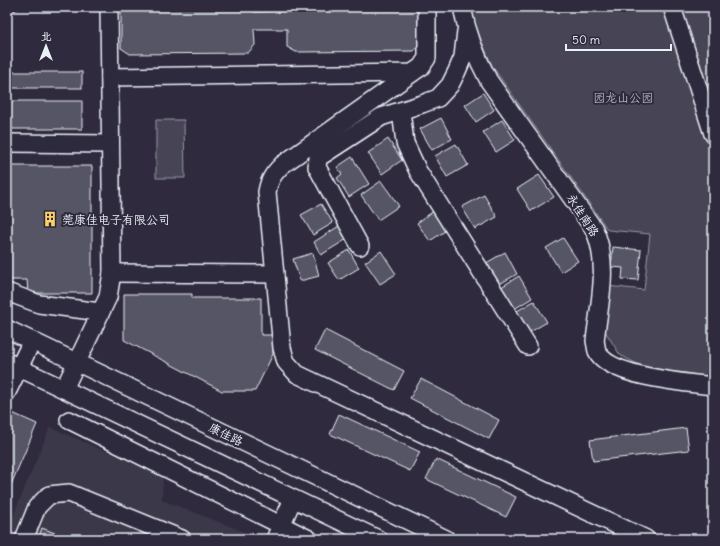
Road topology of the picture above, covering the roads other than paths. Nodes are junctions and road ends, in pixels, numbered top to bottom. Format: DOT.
graph roads {
  1 [pos="109,7"];
  2 [pos="427,7"];
  3 [pos="462,7"];
  4 [pos="672,7"];
  5 [pos="466,30"];
  6 [pos="412,73"];
  7 [pos="110,77"];
  8 [pos="401,111"];
  9 [pos="713,134"];
  10 [pos="7,143"];
  11 [pos="110,144"];
  12 [pos="360,246"];
  13 [pos="112,273"];
  14 [pos="275,274"];
  15 [pos="7,292"];
  16 [pos="100,312"];
  17 [pos="7,329"];
  18 [pos="32,341"];
  19 [pos="528,346"];
  20 [pos="77,362"];
  21 [pos="12,365"];
  22 [pos="713,386"];
  23 [pos="64,389"];
  24 [pos="7,392"];
  25 [pos="69,420"];
  26 [pos="293,498"];
  27 [pos="278,532"];
  28 [pos="24,539"];
  29 [pos="182,539"];
  30 [pos="310,539"];
  31 [pos="378,539"];
  32 [pos="446,539"];
  33 [pos="646,539"];
  1 -- 7 [label="street"];
  2 -- 6 [label="street"];
  3 -- 5 [label="street, 永佳南路"];
  4 -- 9 [label="street"];
  5 -- 8 [label="street"];
  5 -- 22 [label="street, 永佳南路"];
  6 -- 7 [label="street"];
  6 -- 14 [label="street"];
  7 -- 11 [label="street"];
  8 -- 12 [label="street"];
  8 -- 19 [label="street"];
  10 -- 11 [label="street"];
  11 -- 13 [label="street"];
  13 -- 14 [label="street"];
  13 -- 16 [label="street"];
  14 -- 33 [label="street"];
  15 -- 16 [label="street"];
  16 -- 20 [label="street"];
  17 -- 18 [label="street, 康佳路"];
  18 -- 20 [label="street, 康佳路"];
  18 -- 21 [label="street"];
  20 -- 23 [label="street"];
  20 -- 32 [label="street, 康佳路"];
  21 -- 23 [label="street"];
  21 -- 24 [label="street"];
  23 -- 26 [label="street"];
  25 -- 27 [label="street"];
  26 -- 27 [label="street"];
  26 -- 31 [label="street"];
  27 -- 30 [label="street"];
  28 -- 29 [label="street"];
}
